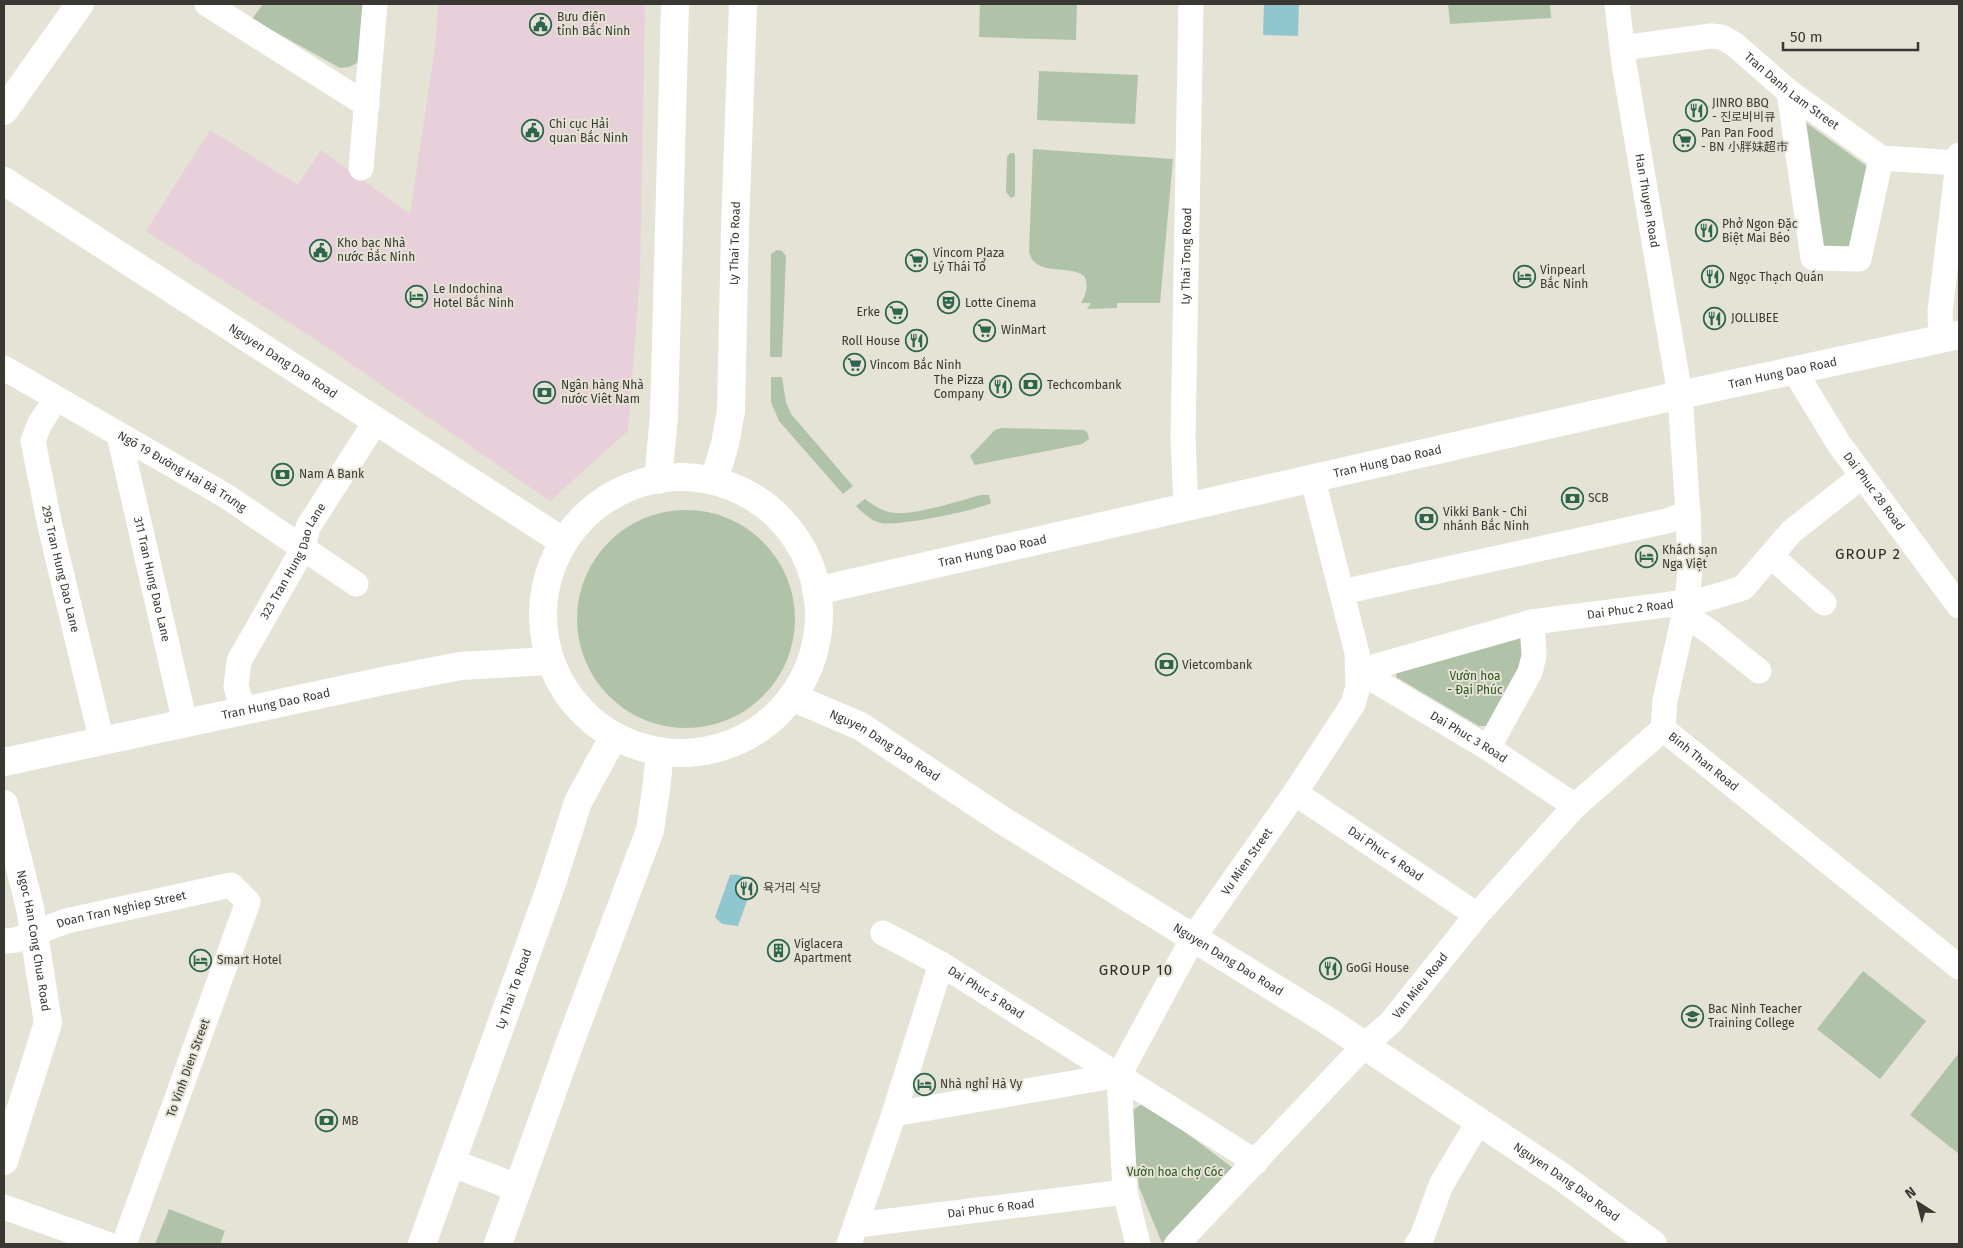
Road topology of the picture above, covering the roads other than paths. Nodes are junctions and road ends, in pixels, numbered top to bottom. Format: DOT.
graph roads {
  1 [pos="80,4"];
  2 [pos="207,4"];
  3 [pos="375,4"];
  4 [pos="675,4"];
  5 [pos="743,4"];
  6 [pos="1191,4"];
  7 [pos="1617,4"];
  8 [pos="1622,48"];
  9 [pos="1789,92"];
  10 [pos="367,105"];
  11 [pos="4,111"];
  12 [pos="1881,158"];
  13 [pos="1959,159"];
  14 [pos="361,168"];
  15 [pos="4,181"];
  16 [pos="1950,337"];
  17 [pos="4,368"];
  18 [pos="1798,370"];
  19 [pos="1680,395"];
  20 [pos="56,399"];
  21 [pos="376,421"];
  22 [pos="119,435"];
  23 [pos="1862,476"];
  24 [pos="658,480"];
  25 [pos="1313,480"];
  26 [pos="714,482"];
  27 [pos="1186,508"];
  28 [pos="1688,513"];
  29 [pos="564,542"];
  30 [pos="304,549"];
  31 [pos="1771,556"];
  32 [pos="356,584"];
  33 [pos="816,590"];
  34 [pos="1342,592"];
  35 [pos="1824,603"];
  36 [pos="1959,606"];
  37 [pos="1686,609"];
  38 [pos="1532,622"];
  39 [pos="550,661"];
  40 [pos="1358,671"];
  41 [pos="1759,671"];
  42 [pos="792,697"];
  43 [pos="243,711"];
  44 [pos="185,723"];
  45 [pos="1663,729"];
  46 [pos="614,736"];
  47 [pos="102,742"];
  48 [pos="1488,748"];
  49 [pos="660,752"];
  50 [pos="4,762"];
  51 [pos="1294,793"];
  52 [pos="4,804"];
  53 [pos="1575,806"];
  54 [pos="240,894"];
  55 [pos="1477,915"];
  56 [pos="883,933"];
  57 [pos="35,934"];
  58 [pos="1193,938"];
  59 [pos="4,941"];
  60 [pos="941,964"];
  61 [pos="1959,967"];
  62 [pos="1365,1045"];
  63 [pos="1119,1075"];
  64 [pos="894,1114"];
  65 [pos="1479,1121"];
  66 [pos="4,1161"];
  67 [pos="1256,1162"];
  68 [pos="452,1163"];
  69 [pos="518,1188"];
  70 [pos="1125,1192"];
  71 [pos="4,1207"];
  72 [pos="853,1234"];
  73 [pos="107,1244"];
  74 [pos="124,1244"];
  75 [pos="422,1244"];
  76 [pos="498,1244"];
  77 [pos="1138,1244"];
  78 [pos="1177,1244"];
  79 [pos="1417,1244"];
  80 [pos="1653,1244"];
  1 -- 11 [label="main road"];
  2 -- 10 [label="street"];
  3 -- 10 [label="street"];
  4 -- 24 [label="main road"];
  5 -- 26 [label="main road, Ly Thai To Road"];
  6 -- 27 [label="street, Ly Thai Tong Road"];
  7 -- 8 [label="street, Han Thuyen Road"];
  8 -- 9 [label="street, Tran Danh Lam Street"];
  8 -- 19 [label="street, Han Thuyen Road"];
  9 -- 12 [label="street, Tran Danh Lam Street"];
  9 -- 12 [label="street"];
  10 -- 14 [label="street"];
  12 -- 13 [label="street"];
  13 -- 16 [label="street"];
  15 -- 21 [label="main road, Nguyen Dang Dao Road"];
  16 -- 18 [label="main road, Tran Hung Dao Road"];
  17 -- 20 [label="street, Ngõ 19 Đường Hai Bà Trưng"];
  18 -- 19 [label="main road, Tran Hung Dao Road"];
  18 -- 23 [label="street, Dai Phuc 28 Road"];
  19 -- 25 [label="main road, Tran Hung Dao Road"];
  19 -- 28 [label="street, Binh Than Road"];
  20 -- 22 [label="street, Ngõ 19 Đường Hai Bà Trưng"];
  20 -- 47 [label="street, 295 Tran Hung Dao Lane"];
  21 -- 29 [label="main road, Nguyen Dang Dao Road"];
  21 -- 30 [label="street, 323 Tran Hung Dao Lane"];
  22 -- 30 [label="street, Ngõ 19 Đường Hai Bà Trưng"];
  22 -- 44 [label="street, 311 Tran Hung Dao Lane"];
  23 -- 31 [label="street, Dai Phuc 2 Road"];
  23 -- 36 [label="street, Dai Phuc 28 Road"];
  24 -- 26 [label="main road"];
  24 -- 29 [label="main road"];
  25 -- 27 [label="main road, Tran Hung Dao Road"];
  25 -- 34 [label="street, Vu Mien Street"];
  26 -- 33 [label="main road"];
  27 -- 33 [label="main road, Tran Hung Dao Road"];
  28 -- 34 [label="street"];
  28 -- 37 [label="street, Binh Than Road"];
  29 -- 39 [label="main road"];
  30 -- 32 [label="street, Ngõ 19 Đường Hai Bà Trưng"];
  30 -- 43 [label="street, 323 Tran Hung Dao Lane"];
  31 -- 35 [label="street"];
  31 -- 37 [label="street, Dai Phuc 2 Road"];
  33 -- 42 [label="main road"];
  34 -- 40 [label="street, Vu Mien Street"];
  37 -- 38 [label="street, Dai Phuc 2 Road"];
  37 -- 41 [label="street"];
  37 -- 45 [label="street, Binh Than Road"];
  38 -- 40 [label="street, Dai Phuc 2 Road"];
  38 -- 48 [label="street"];
  39 -- 43 [label="main road, Tran Hung Dao Road"];
  39 -- 46 [label="main road"];
  40 -- 48 [label="street, Dai Phuc 3 Road"];
  40 -- 51 [label="street, Vu Mien Street"];
  42 -- 49 [label="main road"];
  42 -- 58 [label="main road, Nguyen Dang Dao Road"];
  43 -- 44 [label="main road, Tran Hung Dao Road"];
  44 -- 47 [label="main road, Tran Hung Dao Road"];
  45 -- 53 [label="street, Van Mieu Road"];
  45 -- 61 [label="street, Binh Than Road"];
  46 -- 49 [label="main road"];
  46 -- 68 [label="main road, Ly Thai To Road"];
  47 -- 50 [label="main road, Tran Hung Dao Road"];
  48 -- 53 [label="street, Dai Phuc 3 Road"];
  49 -- 69 [label="main road"];
  51 -- 55 [label="street, Dai Phuc 4 Road"];
  51 -- 58 [label="street, Vu Mien Street"];
  52 -- 57 [label="main road, Ngoc Han Cong Chua Road"];
  53 -- 55 [label="street, Van Mieu Road"];
  54 -- 57 [label="street, Doan Tran Nghiep Street"];
  54 -- 74 [label="street, To Vinh Dien Street"];
  55 -- 62 [label="street, Van Mieu Road"];
  56 -- 60 [label="street"];
  57 -- 59 [label="street, Doan Tran Nghiep Street"];
  57 -- 66 [label="main road, Ngoc Han Cong Chua Road"];
  58 -- 62 [label="main road, Nguyen Dang Dao Road"];
  58 -- 63 [label="street, Vu Mien Street"];
  60 -- 63 [label="street, Dai Phuc 5 Road"];
  60 -- 64 [label="street, Dai Phuc 5 Road"];
  62 -- 65 [label="main road, Nguyen Dang Dao Road"];
  62 -- 67 [label="street, Van Mieu Road"];
  63 -- 64 [label="street"];
  63 -- 67 [label="street, Dai Phuc 5 Road"];
  63 -- 70 [label="street"];
  64 -- 72 [label="street, Dai Phuc 5 Road"];
  65 -- 79 [label="street"];
  65 -- 80 [label="main road, Nguyen Dang Dao Road"];
  67 -- 78 [label="street, Van Mieu Road"];
  68 -- 69 [label="main road"];
  68 -- 75 [label="main road, Ly Thai To Road"];
  69 -- 76 [label="main road"];
  70 -- 72 [label="street, Dai Phuc 6 Road"];
  70 -- 77 [label="street"];
  71 -- 73 [label="street"];
}
